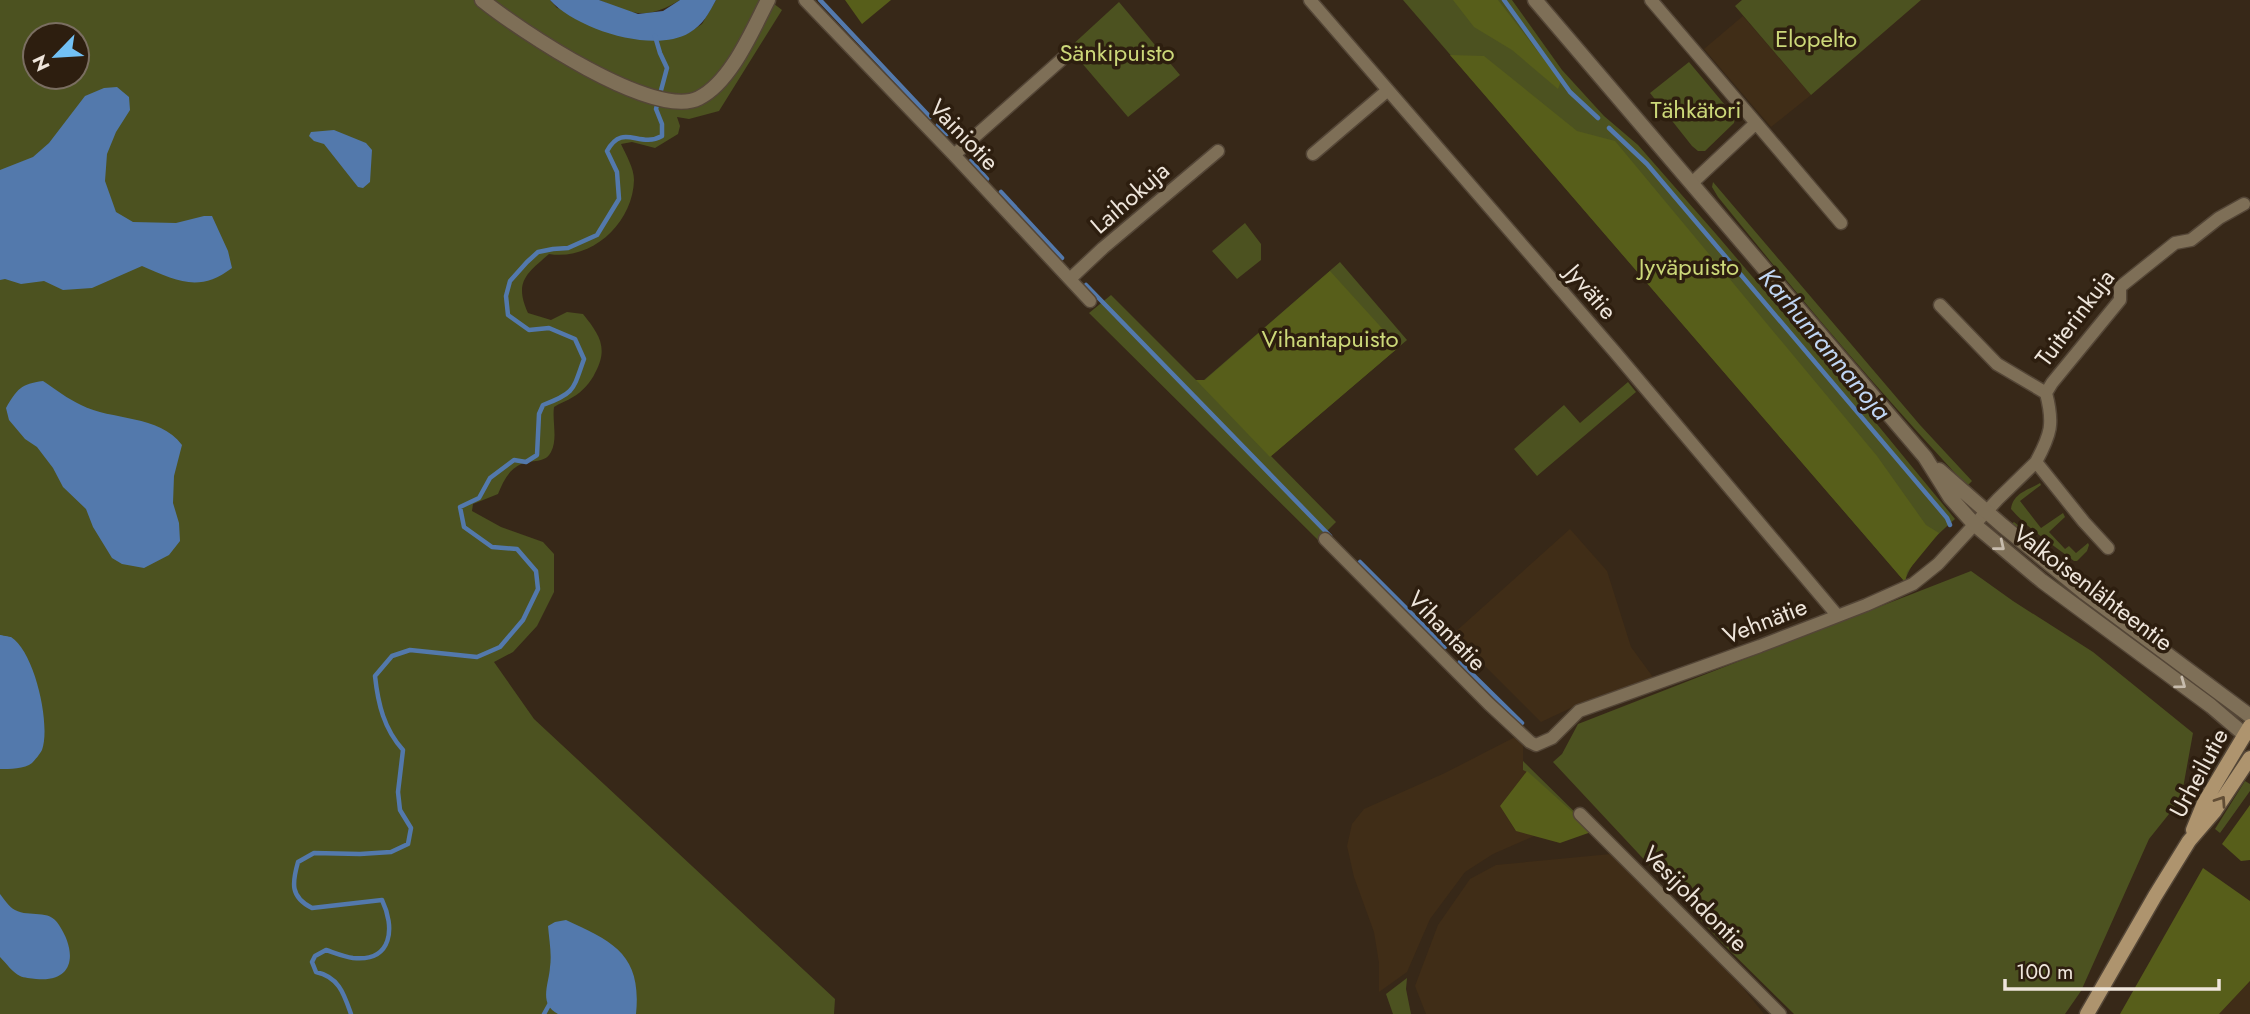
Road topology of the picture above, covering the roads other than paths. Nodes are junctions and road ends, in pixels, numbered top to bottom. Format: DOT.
graph roads {
  1 [pos="482,0"];
  2 [pos="768,0"];
  3 [pos="805,0"];
  4 [pos="1310,0"];
  5 [pos="1535,0"];
  6 [pos="1651,0"];
  7 [pos="1070,51"];
  8 [pos="1388,90"];
  9 [pos="1756,123"];
  10 [pos="1218,151"];
  11 [pos="1313,154"];
  12 [pos="954,155"];
  13 [pos="1692,183"];
  14 [pos="2244,204"];
  15 [pos="1841,223"];
  16 [pos="1071,278"];
  17 [pos="1090,301"];
  18 [pos="1940,305"];
  19 [pos="2046,393"];
  20 [pos="1925,457"];
  21 [pos="2036,462"];
  22 [pos="1987,512"];
  23 [pos="1975,525"];
  24 [pos="1325,539"];
  25 [pos="2108,548"];
  26 [pos="1837,615"];
  27 [pos="2250,716"];
  28 [pos="2248,733"];
  29 [pos="1543,743"];
  30 [pos="2250,758"];
  31 [pos="1580,814"];
  32 [pos="2189,841"];
  33 [pos="1780,1014"];
  34 [pos="2087,1014"];
  1 -- 2 [label="street"];
  3 -- 12 [label="street, Vainiotie"];
  4 -- 8 [label="street, Jyvätie"];
  5 -- 13 [label="street, Valkoisenlähteentie"];
  6 -- 9 [label="street"];
  7 -- 12 [label="street"];
  8 -- 11 [label="street"];
  8 -- 26 [label="street, Jyvätie"];
  9 -- 13 [label="street"];
  9 -- 15 [label="street"];
  10 -- 16 [label="street, Laihokuja"];
  12 -- 16 [label="street, Vainiotie"];
  13 -- 20 [label="street, Valkoisenlähteentie"];
  14 -- 19 [label="street, Tuiterinkuja"];
  16 -- 17 [label="street, Vainiotie"];
  18 -- 19 [label="street"];
  19 -- 21 [label="street"];
  20 -- 22 [label="street, Valkoisenlähteentie"];
  20 -- 23 [label="street, Valkoisenlähteentie"];
  21 -- 22 [label="street, Vehnätie"];
  21 -- 25 [label="street"];
  22 -- 23 [label="street, Vehnätie"];
  22 -- 27 [label="street, Valkoisenlähteentie"];
  23 -- 26 [label="street, Vehnätie"];
  23 -- 28 [label="street, Valkoisenlähteentie, one-way"];
  24 -- 29 [label="street, Vihantatie"];
  26 -- 29 [label="street, Vehnätie"];
  28 -- 32 [label="main road, Urheilutie"];
  32 -- 30 [label="main road, Urheilutie, one-way"];
  31 -- 33 [label="street, Vesijohdontie"];
  32 -- 34 [label="main road, Urheilutie"];
}
